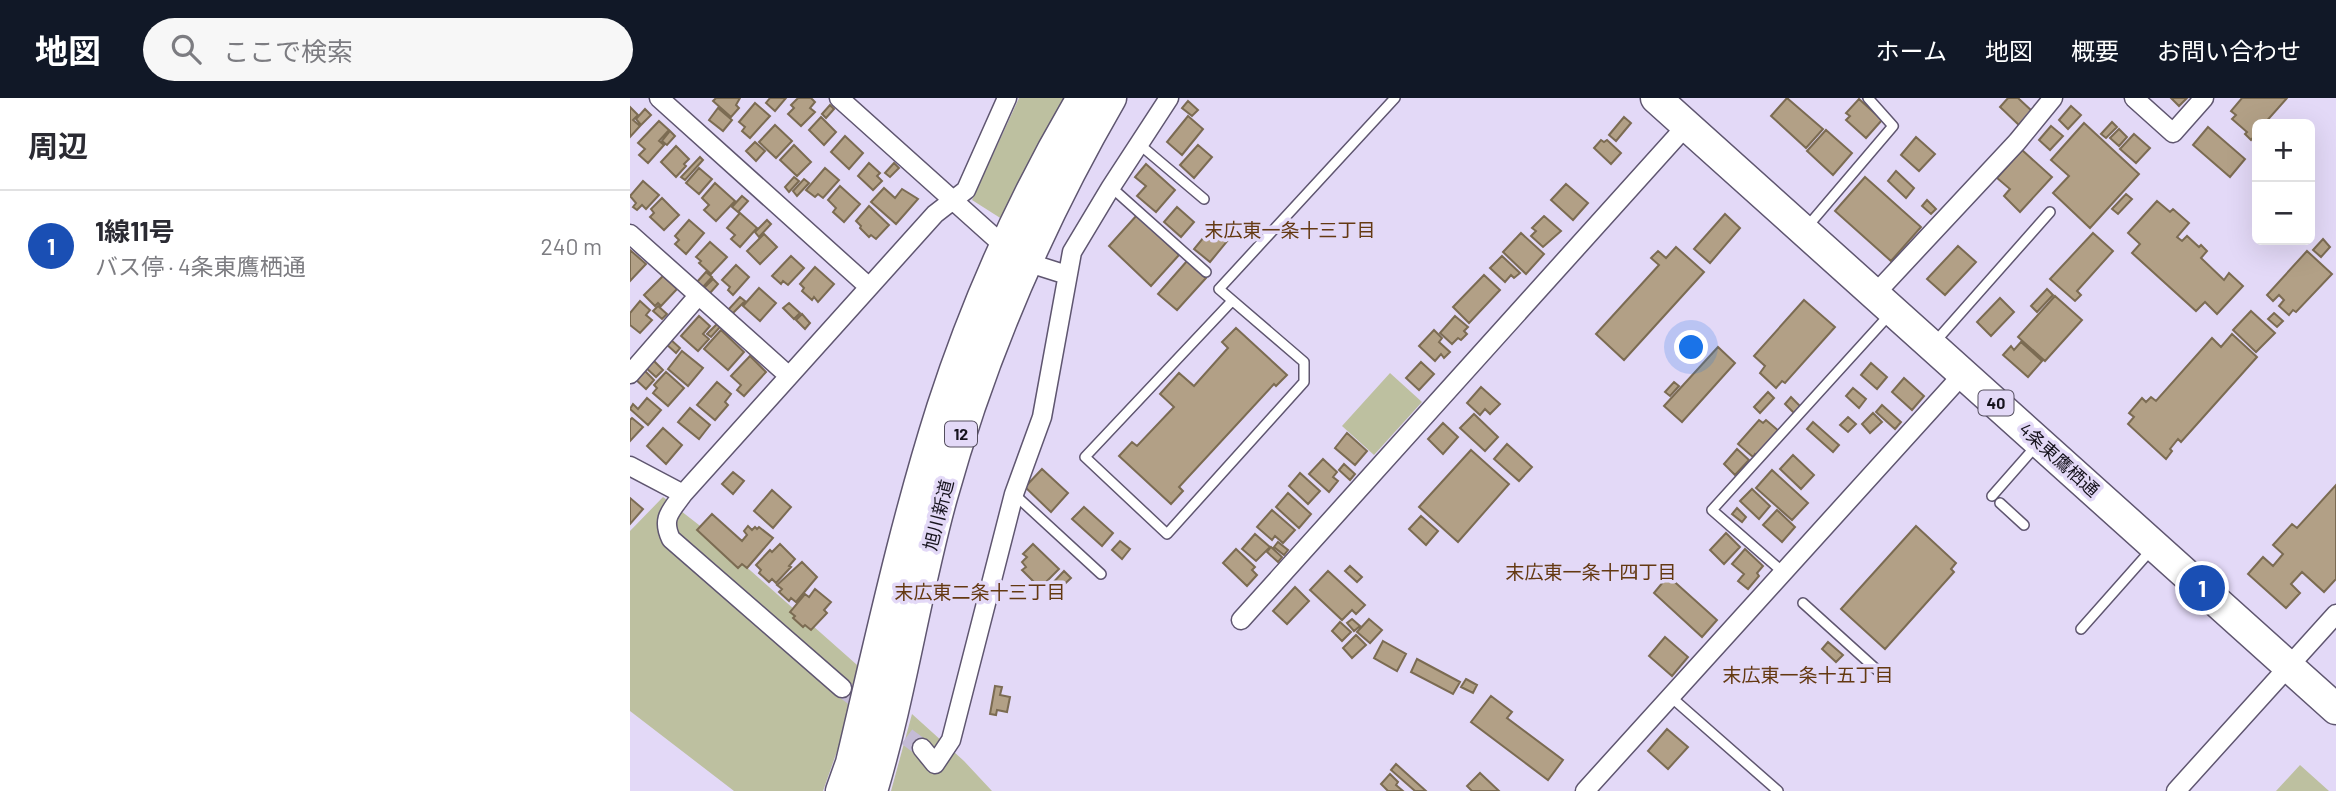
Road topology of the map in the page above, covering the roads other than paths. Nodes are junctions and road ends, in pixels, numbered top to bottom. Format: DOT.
graph roads {
  1 [pos="659,98"];
  2 [pos="839,98"];
  3 [pos="1007,98"];
  4 [pos="1082,98"];
  5 [pos="1111,98"];
  6 [pos="1169,98"];
  7 [pos="1395,98"];
  8 [pos="1657,98"];
  9 [pos="1868,98"];
  10 [pos="2053,98"];
  11 [pos="2134,98"];
  12 [pos="2203,98"];
  13 [pos="1687,125"];
  14 [pos="1139,144"];
  15 [pos="1111,187"];
  16 [pos="1204,200"];
  17 [pos="952,202"];
  18 [pos="2050,212"];
  19 [pos="1804,230"];
  20 [pos="630,234"];
  21 [pos="1015,254"];
  22 [pos="1206,272"];
  23 [pos="1067,275"];
  24 [pos="869,287"];
  25 [pos="698,296"];
  26 [pos="1232,301"];
  27 [pos="1884,302"];
  28 [pos="1931,345"];
  29 [pos="630,374"];
  30 [pos="1964,374"];
  31 [pos="789,376"];
  32 [pos="2040,442"];
  33 [pos="630,466"];
  34 [pos="683,494"];
  35 [pos="1014,494"];
  36 [pos="1992,496"];
  37 [pos="2000,503"];
  38 [pos="2024,525"];
  39 [pos="2154,546"];
  40 [pos="1784,573"];
  41 [pos="1101,574"];
  42 [pos="1803,603"];
  43 [pos="2336,614"];
  44 [pos="1241,620"];
  45 [pos="2081,629"];
  46 [pos="2288,668"];
  47 [pos="1887,679"];
  48 [pos="842,688"];
  49 [pos="1671,697"];
  50 [pos="2336,709"];
  51 [pos="922,748"];
  52 [pos="853,788"];
  53 [pos="1585,791"];
  54 [pos="1778,791"];
  55 [pos="2176,791"];
  1 -- 24 [label="street"];
  2 -- 17 [label="street"];
  3 -- 17 [label="street"];
  4 -- 21 [label="highway, 旭川新道 / 12"];
  5 -- 21 [label="highway, 旭川新道 / 12"];
  6 -- 14 [label="street"];
  7 -- 26 [label="lane"];
  8 -- 13 [label="highway, 4条東鷹栖通 / 40"];
  9 -- 19 [label="lane"];
  10 -- 27 [label="street"];
  11 -- 12 [label="street"];
  13 -- 19 [label="highway, 4条東鷹栖通 / 40"];
  13 -- 44 [label="street"];
  14 -- 15 [label="street"];
  14 -- 16 [label="lane"];
  15 -- 22 [label="lane"];
  15 -- 23 [label="street"];
  17 -- 21 [label="street"];
  17 -- 24 [label="street"];
  18 -- 28 [label="lane"];
  19 -- 27 [label="highway, 4条東鷹栖通 / 40"];
  20 -- 25 [label="street"];
  21 -- 23 [label="street"];
  21 -- 52 [label="highway, 旭川新道 / 12"];
  23 -- 35 [label="street"];
  24 -- 31 [label="street"];
  25 -- 29 [label="street"];
  25 -- 31 [label="street"];
  26 -- 26 [label="lane"];
  27 -- 28 [label="highway, 4条東鷹栖通 / 40"];
  27 -- 40 [label="lane"];
  28 -- 30 [label="highway, 4条東鷹栖通 / 40"];
  30 -- 32 [label="highway, 4条東鷹栖通 / 40"];
  30 -- 40 [label="street"];
  31 -- 34 [label="street"];
  32 -- 36 [label="lane"];
  32 -- 39 [label="highway, 4条東鷹栖通 / 40"];
  33 -- 34 [label="street"];
  34 -- 48 [label="street"];
  35 -- 41 [label="lane"];
  35 -- 51 [label="street"];
  37 -- 38 [label="lane"];
  39 -- 45 [label="lane"];
  39 -- 46 [label="highway, 4条東鷹栖通 / 40"];
  40 -- 49 [label="street"];
  42 -- 47 [label="lane"];
  43 -- 46 [label="street"];
  46 -- 50 [label="highway, 4条東鷹栖通 / 40"];
  46 -- 55 [label="street"];
  49 -- 53 [label="street"];
  49 -- 54 [label="lane"];
}
